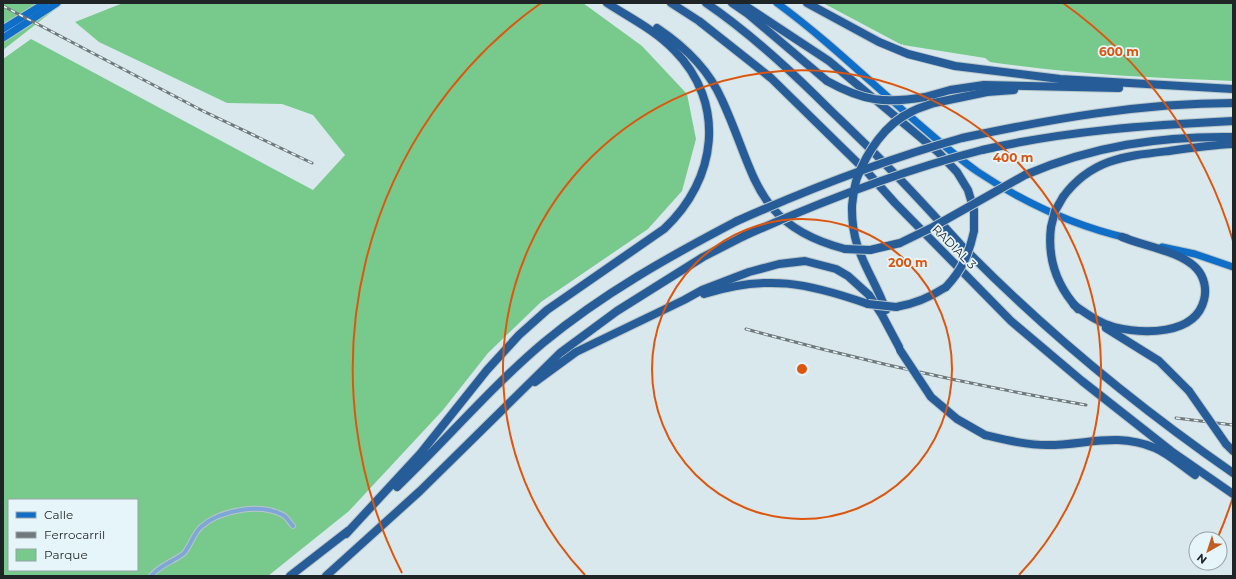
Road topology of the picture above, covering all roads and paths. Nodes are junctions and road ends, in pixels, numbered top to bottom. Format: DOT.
graph roads {
  1 [pos="45,3"];
  2 [pos="58,3"];
  3 [pos="607,3"];
  4 [pos="611,3"];
  5 [pos="671,3"];
  6 [pos="706,3"];
  7 [pos="732,3"];
  8 [pos="742,3"];
  9 [pos="777,3"];
  10 [pos="807,3"];
  11 [pos="3,29"];
  12 [pos="3,38"];
  13 [pos="1059,87"];
  14 [pos="1233,89"];
  15 [pos="1233,103"];
  16 [pos="1233,121"];
  17 [pos="1233,137"];
  18 [pos="1233,144"];
  19 [pos="1122,237"];
  20 [pos="1233,267"];
  21 [pos="684,300"];
  22 [pos="1074,305"];
  23 [pos="900,349"];
  24 [pos="517,393"];
  25 [pos="1233,451"];
  26 [pos="1233,473"];
  27 [pos="1233,494"];
  28 [pos="1233,500"];
  29 [pos="293,526"];
  30 [pos="346,534"];
  31 [pos="150,576"];
  32 [pos="290,576"];
  33 [pos="326,576"];
  1 -- 11 [label="main road"];
  2 -- 12 [label="main road"];
  3 -- 30 [label="highway"];
  4 -- 17 [label="highway, bridge"];
  5 -- 27 [label="highway, RADIAL 3"];
  6 -- 26 [label="highway, RADIAL 3"];
  7 -- 13 [label="highway, bridge"];
  8 -- 21 [label="highway, bridge"];
  9 -- 19 [label="main road"];
  10 -- 14 [label="highway"];
  13 -- 14 [label="highway"];
  13 -- 23 [label="highway, bridge"];
  15 -- 30 [label="highway, bridge"];
  16 -- 24 [label="highway, bridge"];
  18 -- 22 [label="highway, bridge"];
  19 -- 20 [label="main road"];
  19 -- 22 [label="highway"];
  21 -- 23 [label="highway"];
  21 -- 24 [label="highway"];
  22 -- 25 [label="highway, bridge"];
  23 -- 28 [label="highway, bridge"];
  24 -- 33 [label="highway"];
  29 -- 31 [label="street"];
  30 -- 32 [label="highway"];
}
